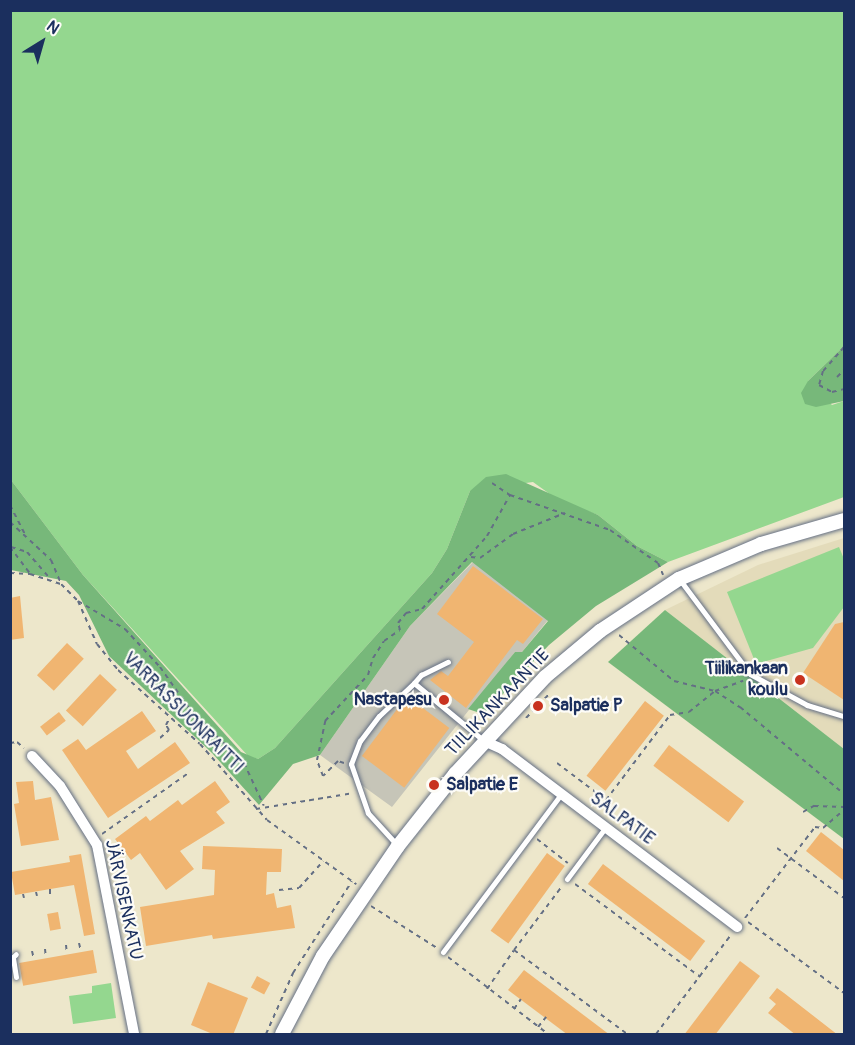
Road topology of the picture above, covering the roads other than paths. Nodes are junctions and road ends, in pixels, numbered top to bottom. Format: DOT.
graph roads {
  1 [pos="844,519"];
  2 [pos="673,582"];
  3 [pos="448,662"];
  4 [pos="414,683"];
  5 [pos="844,716"];
  6 [pos="484,741"];
  7 [pos="32,756"];
  8 [pos="561,794"];
  9 [pos="605,828"];
  10 [pos="398,846"];
  11 [pos="567,879"];
  12 [pos="741,923"];
  13 [pos="443,952"];
  14 [pos="16,954"];
  15 [pos="16,977"];
  16 [pos="134,1035"];
  17 [pos="282,1035"];
  1 -- 2 [label="street, TIILIKANKAANTIE"];
  2 -- 5 [label="lane"];
  2 -- 6 [label="street, TIILIKANKAANTIE"];
  3 -- 4 [label="lane"];
  4 -- 6 [label="lane"];
  4 -- 10 [label="lane"];
  6 -- 8 [label="street, SALPATIE"];
  6 -- 10 [label="street, TIILIKANKAANTIE"];
  7 -- 16 [label="street, JÄRVISENKATU"];
  8 -- 9 [label="street, SALPATIE"];
  8 -- 13 [label="lane"];
  9 -- 11 [label="lane"];
  9 -- 12 [label="street, SALPATIE"];
  10 -- 17 [label="street, TIILIKANKAANTIE"];
  14 -- 15 [label="lane"];
}
